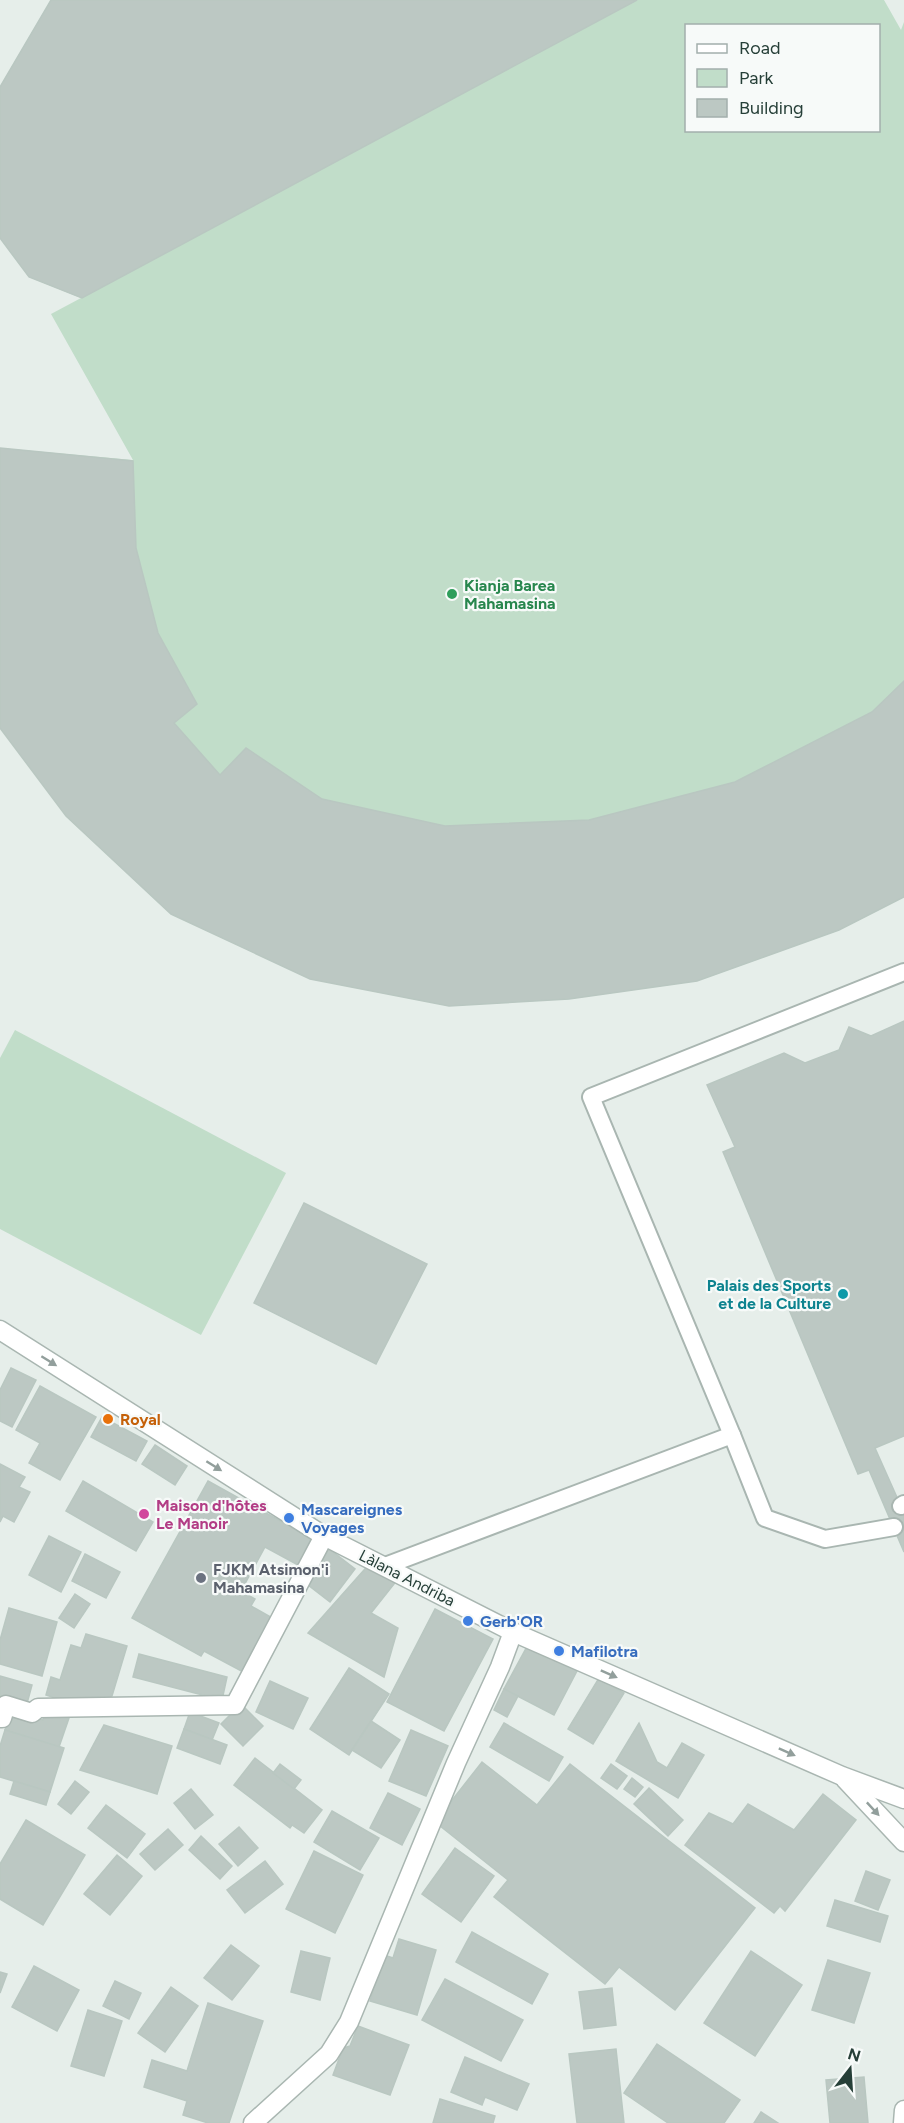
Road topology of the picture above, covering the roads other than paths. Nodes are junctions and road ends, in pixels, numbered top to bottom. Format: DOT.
graph roads {
  1 [pos="904,972"];
  2 [pos="0,1330"];
  3 [pos="732,1435"];
  4 [pos="894,1527"];
  5 [pos="324,1536"];
  6 [pos="385,1566"];
  7 [pos="513,1632"];
  8 [pos="0,1718"];
  9 [pos="842,1776"];
  10 [pos="904,1799"];
  11 [pos="904,1842"];
  12 [pos="904,2110"];
  13 [pos="253,2123"];
  14 [pos="903,2123"];
  1 -- 3 [label="lane"];
  2 -- 5 [label="street, Làlana Andriba, one-way"];
  3 -- 4 [label="lane"];
  3 -- 6 [label="lane"];
  5 -- 6 [label="street, Làlana Andriba"];
  5 -- 8 [label="street"];
  6 -- 7 [label="street, Làlana Andriba"];
  7 -- 9 [label="street, Làlana Andriba, one-way"];
  7 -- 13 [label="street"];
  9 -- 10 [label="street, Làlana Andriba"];
  9 -- 11 [label="street, one-way"];
  12 -- 14 [label="street"];
}
